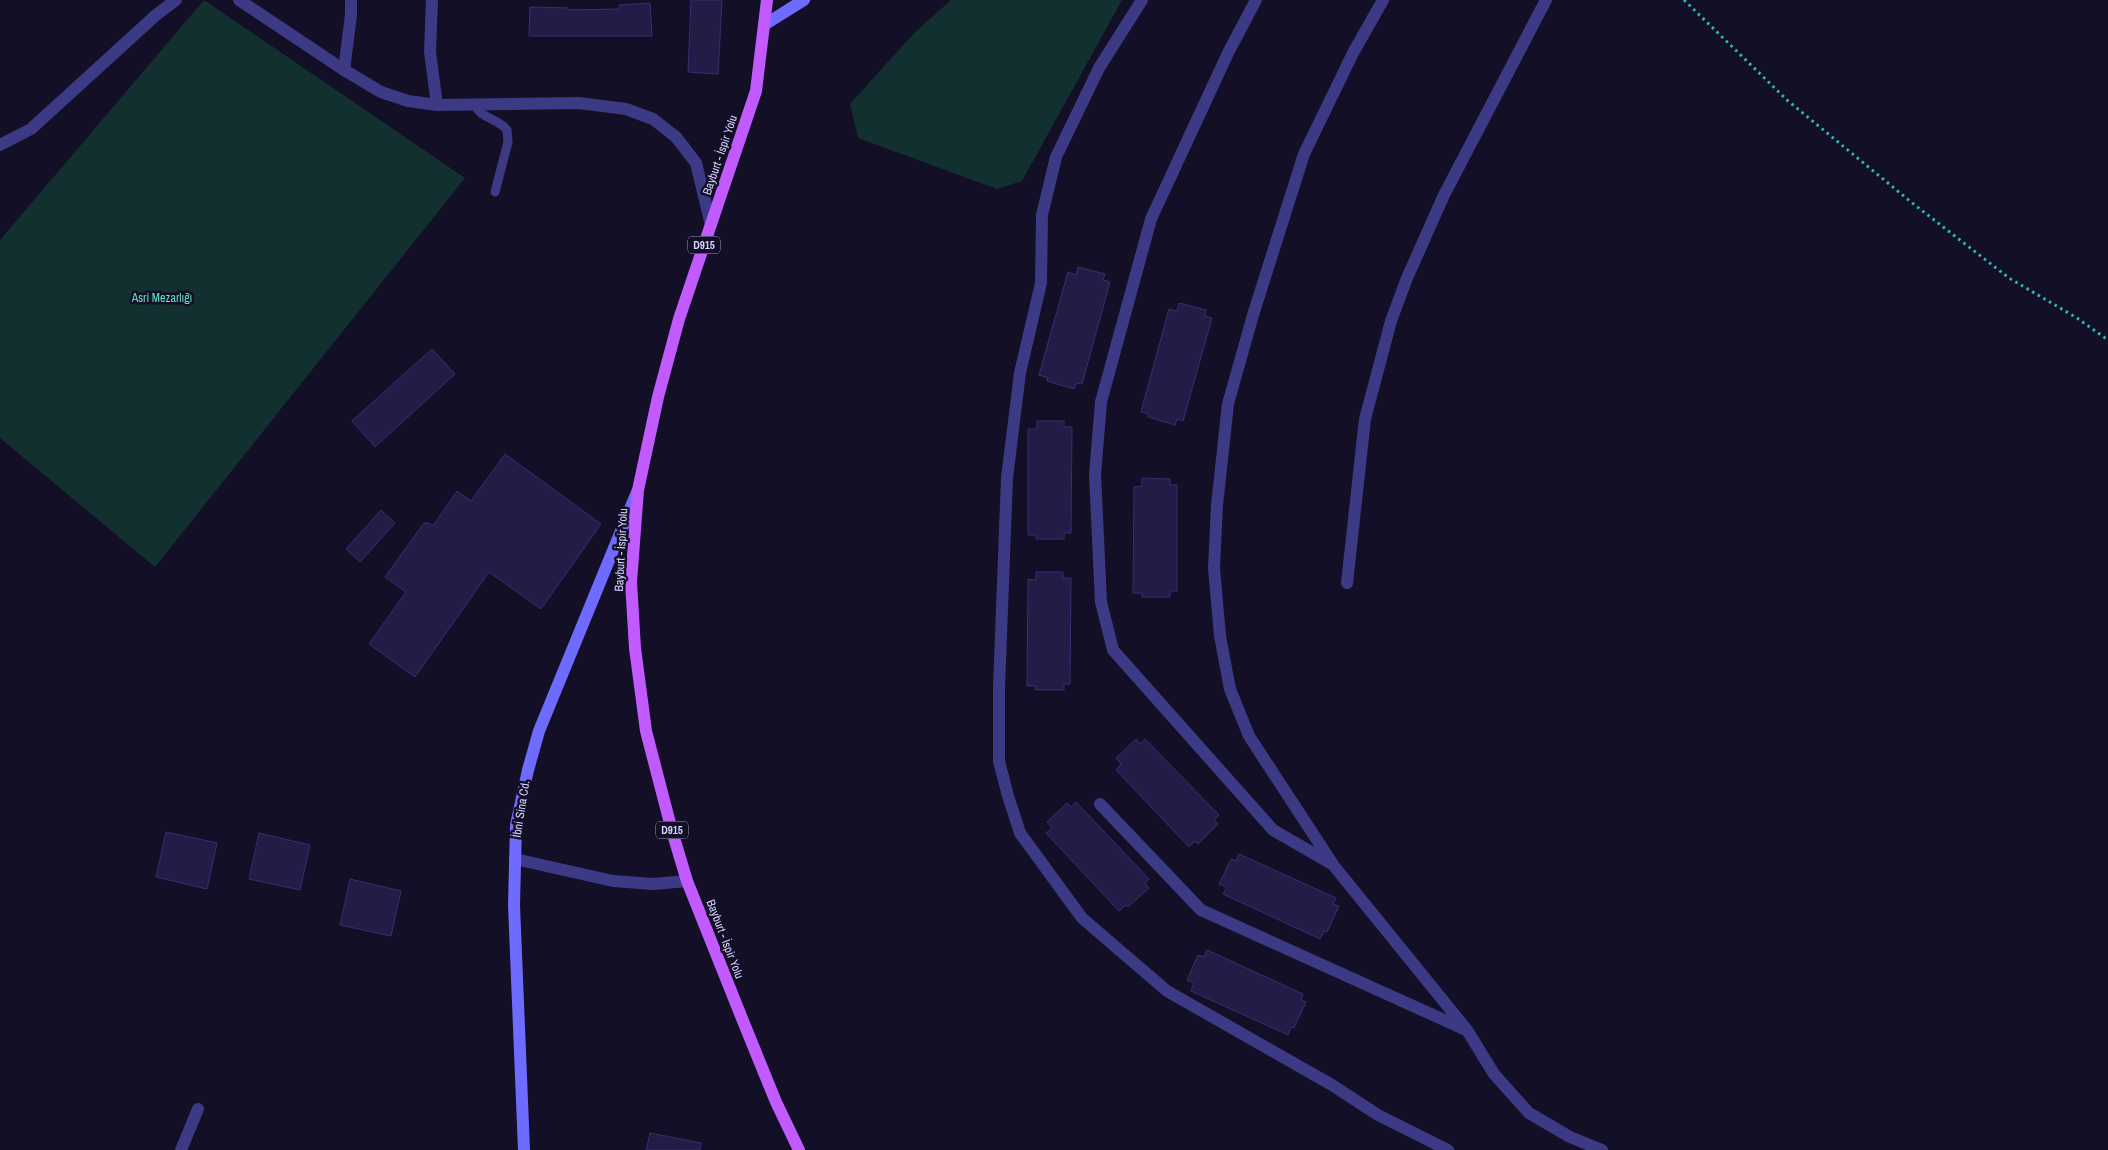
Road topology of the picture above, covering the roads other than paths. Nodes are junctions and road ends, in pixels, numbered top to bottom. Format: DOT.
graph roads {
  1 [pos="176,0"];
  2 [pos="239,0"];
  3 [pos="350,0"];
  4 [pos="432,0"];
  5 [pos="767,0"];
  6 [pos="804,0"];
  7 [pos="1142,0"];
  8 [pos="1256,0"];
  9 [pos="1383,0"];
  10 [pos="1546,0"];
  11 [pos="764,25"];
  12 [pos="344,70"];
  13 [pos="437,105"];
  14 [pos="475,105"];
  15 [pos="0,144"];
  16 [pos="494,192"];
  17 [pos="711,225"];
  18 [pos="638,490"];
  19 [pos="1347,583"];
  20 [pos="1100,804"];
  21 [pos="515,859"];
  22 [pos="1334,866"];
  23 [pos="687,881"];
  24 [pos="1467,1030"];
  25 [pos="198,1109"];
  26 [pos="181,1150"];
  27 [pos="524,1150"];
  28 [pos="799,1150"];
  29 [pos="1448,1150"];
  30 [pos="1602,1150"];
  1 -- 15 [label="street"];
  2 -- 12 [label="street"];
  3 -- 12 [label="street"];
  4 -- 13 [label="street"];
  5 -- 11 [label="main road, Bayburt - İspir Yolu / D915"];
  6 -- 11 [label="main road"];
  7 -- 29 [label="street"];
  8 -- 22 [label="street"];
  9 -- 22 [label="street"];
  10 -- 19 [label="street"];
  11 -- 17 [label="main road, Bayburt - İspir Yolu / D915"];
  12 -- 13 [label="street"];
  13 -- 14 [label="street"];
  14 -- 16 [label="lane"];
  14 -- 17 [label="street"];
  17 -- 18 [label="main road, Bayburt - İspir Yolu / D915"];
  18 -- 21 [label="main road, İbni Sina Cd."];
  18 -- 23 [label="main road, Bayburt - İspir Yolu / D915"];
  20 -- 24 [label="street"];
  21 -- 23 [label="street"];
  21 -- 27 [label="main road, İbni Sina Cd."];
  22 -- 24 [label="street"];
  23 -- 28 [label="main road, Bayburt - İspir Yolu / D915"];
  24 -- 30 [label="street"];
  25 -- 26 [label="street"];
}
